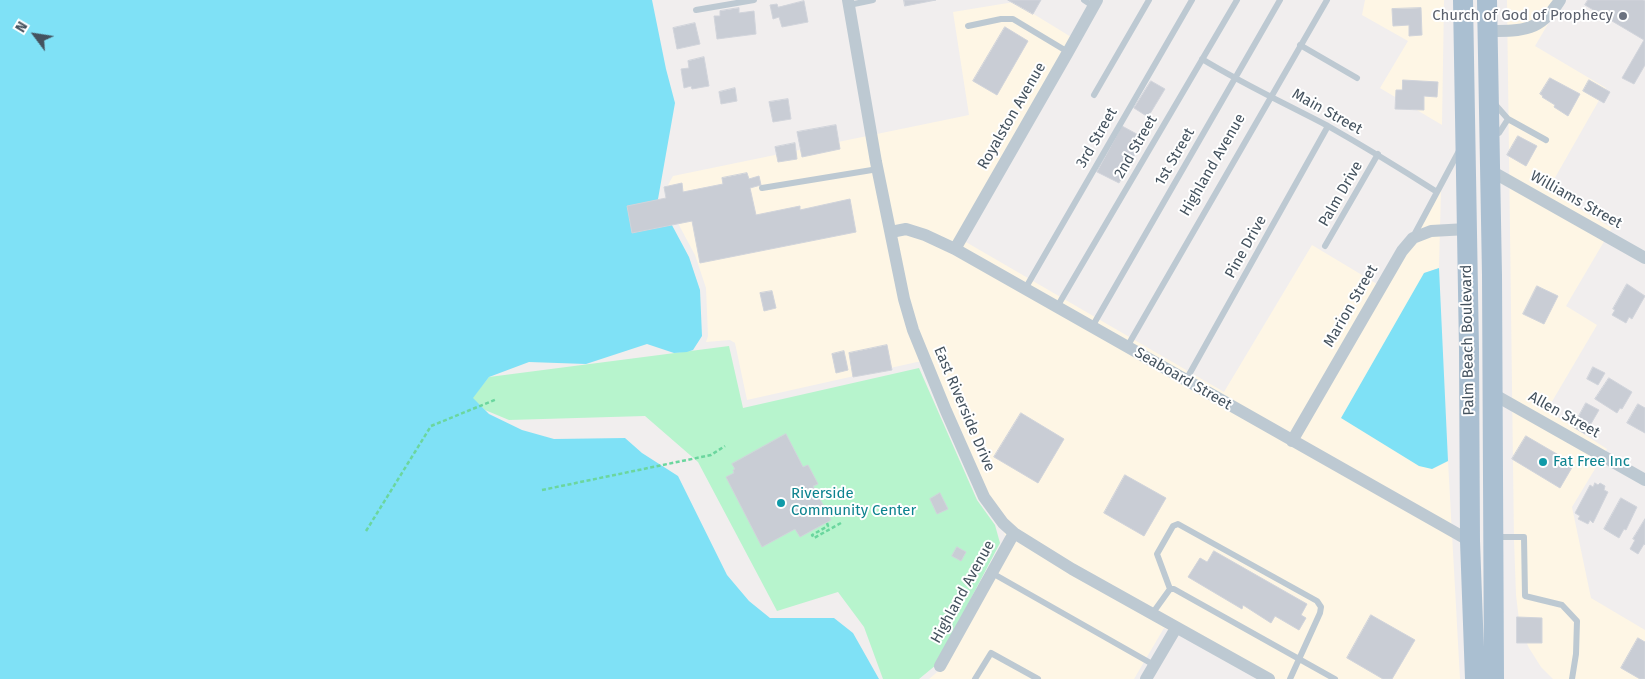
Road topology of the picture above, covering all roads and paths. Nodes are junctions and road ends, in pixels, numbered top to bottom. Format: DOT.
graph roads {
  1 [pos="754,0"];
  2 [pos="873,0"];
  3 [pos="1149,0"];
  4 [pos="1192,0"];
  5 [pos="1237,0"];
  6 [pos="1280,0"];
  7 [pos="1327,0"];
  8 [pos="1463,0"];
  9 [pos="1487,0"];
  10 [pos="1560,0"];
  11 [pos="848,2"];
  12 [pos="1091,2"];
  13 [pos="696,10"];
  14 [pos="968,26"];
  15 [pos="1487,31"];
  16 [pos="1300,45"];
  17 [pos="1068,52"];
  18 [pos="1202,59"];
  19 [pos="1356,78"];
  20 [pos="1235,79"];
  21 [pos="1094,95"];
  22 [pos="1271,96"];
  23 [pos="1489,98"];
  24 [pos="1508,119"];
  25 [pos="1328,126"];
  26 [pos="1490,137"];
  27 [pos="1465,140"];
  28 [pos="1546,140"];
  29 [pos="1378,154"];
  30 [pos="878,169"];
  31 [pos="1491,171"];
  32 [pos="762,188"];
  33 [pos="1437,192"];
  34 [pos="1467,229"];
  35 [pos="892,232"];
  36 [pos="1413,238"];
  37 [pos="1325,246"];
  38 [pos="955,249"];
  39 [pos="1645,258"];
  40 [pos="1024,289"];
  41 [pos="1057,307"];
  42 [pos="1092,327"];
  43 [pos="1127,347"];
  44 [pos="1469,349"];
  45 [pos="1186,380"];
  46 [pos="1493,394"];
  47 [pos="497,399"];
  48 [pos="1292,441"];
  49 [pos="724,446"];
  50 [pos="1645,480"];
  51 [pos="542,490"];
  52 [pos="827,523"];
  53 [pos="841,523"];
  54 [pos="366,531"];
  55 [pos="1014,533"];
  56 [pos="1493,537"];
  57 [pos="1470,542"];
  58 [pos="992,573"];
  59 [pos="1170,589"];
  60 [pos="1152,614"];
  61 [pos="1493,625"];
  62 [pos="1176,628"];
  63 [pos="1299,659"];
  64 [pos="1154,665"];
  65 [pos="940,666"];
  66 [pos="975,679"];
  67 [pos="1038,679"];
  68 [pos="1146,679"];
  69 [pos="1269,679"];
  70 [pos="1290,679"];
  71 [pos="1334,679"];
  72 [pos="1475,679"];
  73 [pos="1494,679"];
  74 [pos="1509,679"];
  75 [pos="1572,679"];
  1 -- 13 [label="lane"];
  2 -- 11 [label="lane"];
  3 -- 21 [label="lane"];
  4 -- 40 [label="lane, 3rd Street"];
  5 -- 18 [label="lane, 2nd Street"];
  6 -- 20 [label="lane, 1st Street"];
  7 -- 16 [label="lane, Highland Avenue"];
  8 -- 27 [label="main road, Palm Beach Boulevard"];
  9 -- 15 [label="main road, Palm Beach Boulevard"];
  10 -- 15 [label="street"];
  11 -- 30 [label="street, East Riverside Drive"];
  12 -- 17 [label="street, Royalston Avenue"];
  14 -- 17 [label="lane"];
  15 -- 23 [label="main road, Palm Beach Boulevard"];
  16 -- 19 [label="lane"];
  16 -- 22 [label="lane, Highland Avenue"];
  17 -- 38 [label="street, Royalston Avenue"];
  18 -- 20 [label="lane, Main Street"];
  18 -- 41 [label="lane, 2nd Street"];
  20 -- 22 [label="lane, Main Street"];
  20 -- 42 [label="lane, 1st Street"];
  22 -- 25 [label="lane, Main Street"];
  22 -- 43 [label="lane, Highland Avenue"];
  23 -- 24 [label="lane"];
  23 -- 26 [label="main road, Palm Beach Boulevard"];
  24 -- 26 [label="lane"];
  24 -- 28 [label="lane"];
  25 -- 29 [label="lane, Main Street"];
  25 -- 45 [label="lane, Pine Drive"];
  26 -- 31 [label="main road, Palm Beach Boulevard"];
  27 -- 33 [label="lane"];
  27 -- 34 [label="main road, Palm Beach Boulevard"];
  29 -- 33 [label="lane, Main Street"];
  29 -- 37 [label="lane, Palm Drive"];
  30 -- 32 [label="lane"];
  30 -- 35 [label="street, East Riverside Drive"];
  31 -- 39 [label="street, Williams Street"];
  31 -- 46 [label="main road, Palm Beach Boulevard"];
  33 -- 36 [label="lane"];
  34 -- 36 [label="street"];
  34 -- 44 [label="main road, Palm Beach Boulevard"];
  35 -- 38 [label="street, Seaboard Street"];
  35 -- 55 [label="street, East Riverside Drive"];
  36 -- 48 [label="street, Marion Street"];
  38 -- 40 [label="street, Seaboard Street"];
  40 -- 41 [label="street, Seaboard Street"];
  41 -- 42 [label="street, Seaboard Street"];
  42 -- 43 [label="street, Seaboard Street"];
  43 -- 45 [label="street, Seaboard Street"];
  44 -- 46 [label="main road"];
  44 -- 57 [label="main road, Palm Beach Boulevard"];
  45 -- 48 [label="street, Seaboard Street"];
  46 -- 50 [label="street, Allen Street"];
  46 -- 56 [label="main road, Palm Beach Boulevard"];
  47 -- 54 [label="path"];
  48 -- 57 [label="street, Seaboard Street"];
  49 -- 51 [label="path"];
  52 -- 53 [label="path"];
  55 -- 58 [label="street, Highland Avenue"];
  55 -- 60 [label="street, East Riverside Drive"];
  56 -- 61 [label="main road, Palm Beach Boulevard"];
  56 -- 75 [label="lane"];
  57 -- 72 [label="main road, Palm Beach Boulevard"];
  58 -- 64 [label="lane"];
  58 -- 65 [label="street, Highland Avenue"];
  59 -- 60 [label="lane"];
  59 -- 63 [label="lane"];
  59 -- 63 [label="lane"];
  60 -- 62 [label="street, East Riverside Drive"];
  61 -- 73 [label="main road"];
  61 -- 74 [label="main road"];
  62 -- 64 [label="street"];
  62 -- 69 [label="street, East Riverside Drive"];
  63 -- 70 [label="lane"];
  63 -- 71 [label="lane"];
  64 -- 68 [label="street"];
  66 -- 67 [label="lane"];
}
